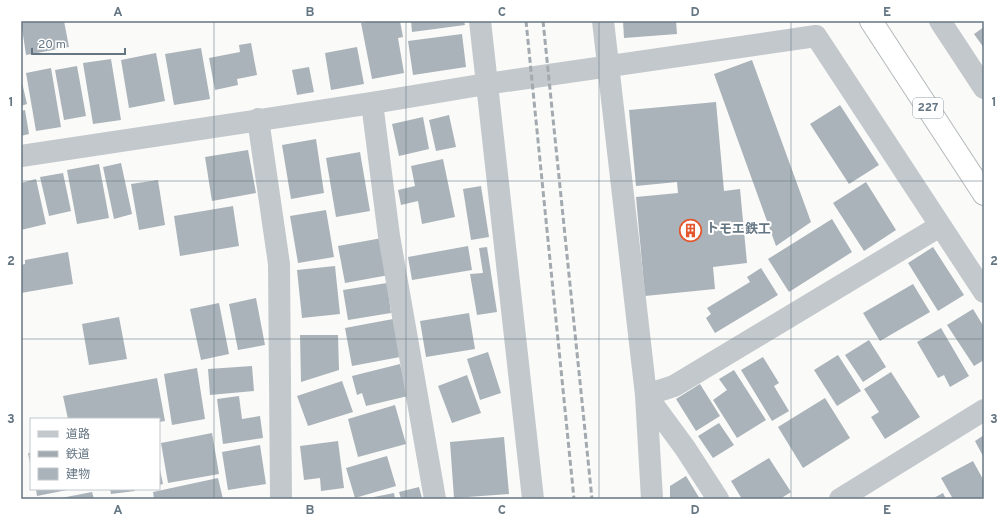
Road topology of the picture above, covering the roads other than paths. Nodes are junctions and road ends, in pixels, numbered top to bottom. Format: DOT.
graph roads {
  1 [pos="480,21"];
  2 [pos="603,21"];
  3 [pos="871,21"];
  4 [pos="940,21"];
  5 [pos="811,28"];
  6 [pos="609,67"];
  7 [pos="486,84"];
  8 [pos="984,88"];
  9 [pos="372,103"];
  10 [pos="258,119"];
  11 [pos="21,156"];
  12 [pos="984,194"];
  13 [pos="940,226"];
  14 [pos="984,292"];
  15 [pos="646,395"];
  16 [pos="984,410"];
  17 [pos="281,499"];
  18 [pos="435,499"];
  19 [pos="533,499"];
  20 [pos="652,499"];
  21 [pos="718,499"];
  22 [pos="840,499"];
  1 -- 7 [label="street"];
  2 -- 6 [label="street"];
  3 -- 12 [label="highway, 227"];
  4 -- 8 [label="street"];
  5 -- 6 [label="street"];
  5 -- 13 [label="street"];
  6 -- 7 [label="street"];
  6 -- 15 [label="street"];
  7 -- 9 [label="street"];
  7 -- 19 [label="street"];
  9 -- 10 [label="street"];
  9 -- 18 [label="street"];
  10 -- 11 [label="street"];
  10 -- 17 [label="street"];
  13 -- 14 [label="street"];
  13 -- 15 [label="street"];
  15 -- 20 [label="street"];
  15 -- 21 [label="street"];
  16 -- 22 [label="street"];
}
